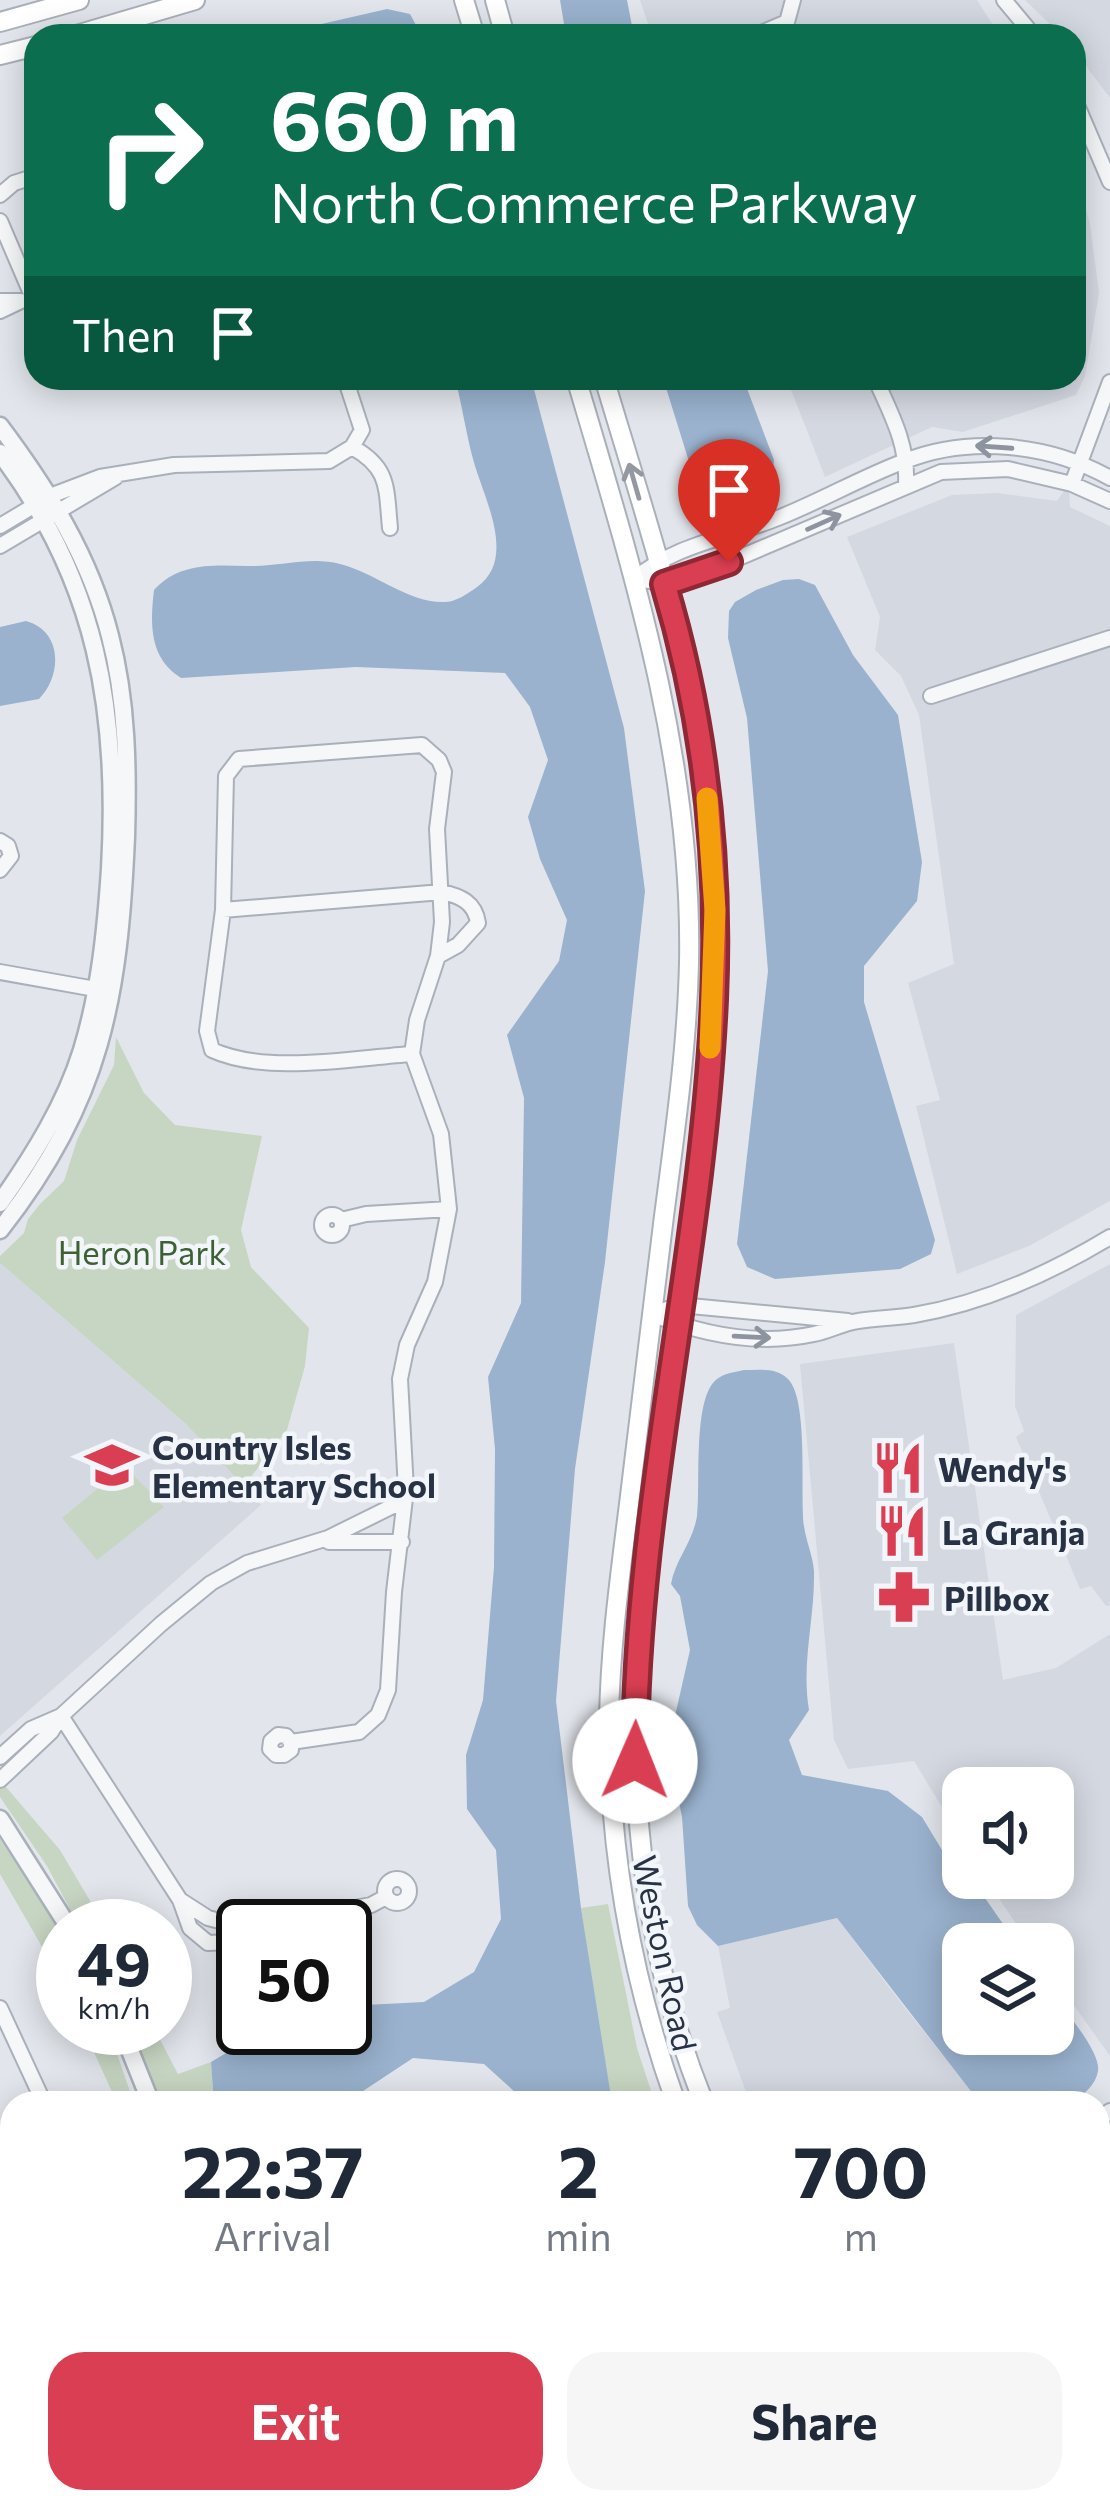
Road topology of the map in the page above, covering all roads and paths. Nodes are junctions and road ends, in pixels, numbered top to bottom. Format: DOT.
graph roads {
  1 [pos="79,0"];
  2 [pos="195,0"];
  3 [pos="1004,0"];
  4 [pos="0,22"];
  5 [pos="114,24"];
  6 [pos="1024,24"];
  7 [pos="1086,126"];
  8 [pos="1110,182"];
  9 [pos="0,220"];
  10 [pos="24,283"];
  11 [pos="1110,382"];
  12 [pos="349,390"];
  13 [pos="580,390"];
  14 [pos="607,390"];
  15 [pos="880,390"];
  16 [pos="0,426"];
  17 [pos="352,447"];
  18 [pos="0,453"];
  19 [pos="907,460"];
  20 [pos="1081,461"];
  21 [pos="1110,478"];
  22 [pos="906,484"];
  23 [pos="1072,484"];
  24 [pos="1110,502"];
  25 [pos="47,507"];
  26 [pos="0,526"];
  27 [pos="390,528"];
  28 [pos="0,546"];
  29 [pos="657,560"];
  30 [pos="635,579"];
  31 [pos="664,584"];
  32 [pos="1110,638"];
  33 [pos="931,696"];
  34 [pos="0,841"];
  35 [pos="0,870"];
  36 [pos="442,892"];
  37 [pos="223,910"];
  38 [pos="437,956"];
  39 [pos="0,972"];
  40 [pos="104,991"];
  41 [pos="412,1054"];
  42 [pos="0,1203"];
  43 [pos="449,1209"];
  44 [pos="341,1220"];
  45 [pos="0,1230"];
  46 [pos="1110,1237"];
  47 [pos="652,1314"];
  48 [pos="678,1315"];
  49 [pos="853,1322"];
  50 [pos="405,1500"];
  51 [pos="402,1542"];
  52 [pos="312,1544"];
  53 [pos="61,1716"];
  54 [pos="291,1742"];
  55 [pos="0,1757"];
  56 [pos="0,1780"];
  57 [pos="0,1819"];
  58 [pos="386,1897"];
  59 [pos="51,1899"];
  60 [pos="179,1899"];
  61 [pos="372,1904"];
  62 [pos="0,2008"];
  63 [pos="132,2055"];
  64 [pos="38,2091"];
  65 [pos="146,2091"];
  66 [pos="672,2091"];
  67 [pos="700,2091"];
  1 -- 4 [label="main road"];
  2 -- 5 [label="main road"];
  3 -- 6 [label="street"];
  7 -- 8 [label="street"];
  9 -- 10 [label="street"];
  11 -- 20 [label="street"];
  12 -- 17 [label="street"];
  13 -- 30 [label="main road, Weston Road"];
  29 -- 14 [label="main road, Weston Road, one-way"];
  15 -- 19 [label="street"];
  16 -- 25 [label="street"];
  17 -- 25 [label="street"];
  17 -- 27 [label="street"];
  18 -- 25 [label="street"];
  20 -- 19 [label="street, one-way"];
  19 -- 22 [label="street"];
  19 -- 29 [label="street"];
  20 -- 21 [label="street"];
  20 -- 23 [label="street"];
  22 -- 23 [label="street"];
  31 -- 22 [label="street, one-way"];
  23 -- 24 [label="street"];
  25 -- 26 [label="street"];
  25 -- 28 [label="street"];
  25 -- 40 [label="street"];
  29 -- 30 [label="street"];
  29 -- 31 [label="main road, Weston Road"];
  30 -- 31 [label="street"];
  30 -- 47 [label="main road, Weston Road"];
  31 -- 48 [label="main road, Weston Road"];
  32 -- 33 [label="street"];
  34 -- 35 [label="street"];
  36 -- 37 [label="street"];
  36 -- 37 [label="street"];
  36 -- 38 [label="street"];
  36 -- 38 [label="street"];
  37 -- 41 [label="street"];
  38 -- 41 [label="street"];
  39 -- 40 [label="street"];
  40 -- 42 [label="street"];
  40 -- 45 [label="street"];
  41 -- 43 [label="street"];
  43 -- 44 [label="street"];
  43 -- 50 [label="street"];
  46 -- 49 [label="street"];
  47 -- 48 [label="street"];
  47 -- 66 [label="main road, Weston Road"];
  48 -- 49 [label="street"];
  48 -- 49 [label="street, one-way"];
  48 -- 67 [label="main road, Weston Road"];
  50 -- 51 [label="street"];
  50 -- 52 [label="street"];
  51 -- 52 [label="street"];
  51 -- 54 [label="street"];
  52 -- 53 [label="street"];
  53 -- 55 [label="street"];
  53 -- 56 [label="street"];
  53 -- 60 [label="street"];
  57 -- 59 [label="street"];
  58 -- 61 [label="street"];
  62 -- 64 [label="street"];
  63 -- 65 [label="street"];
}
